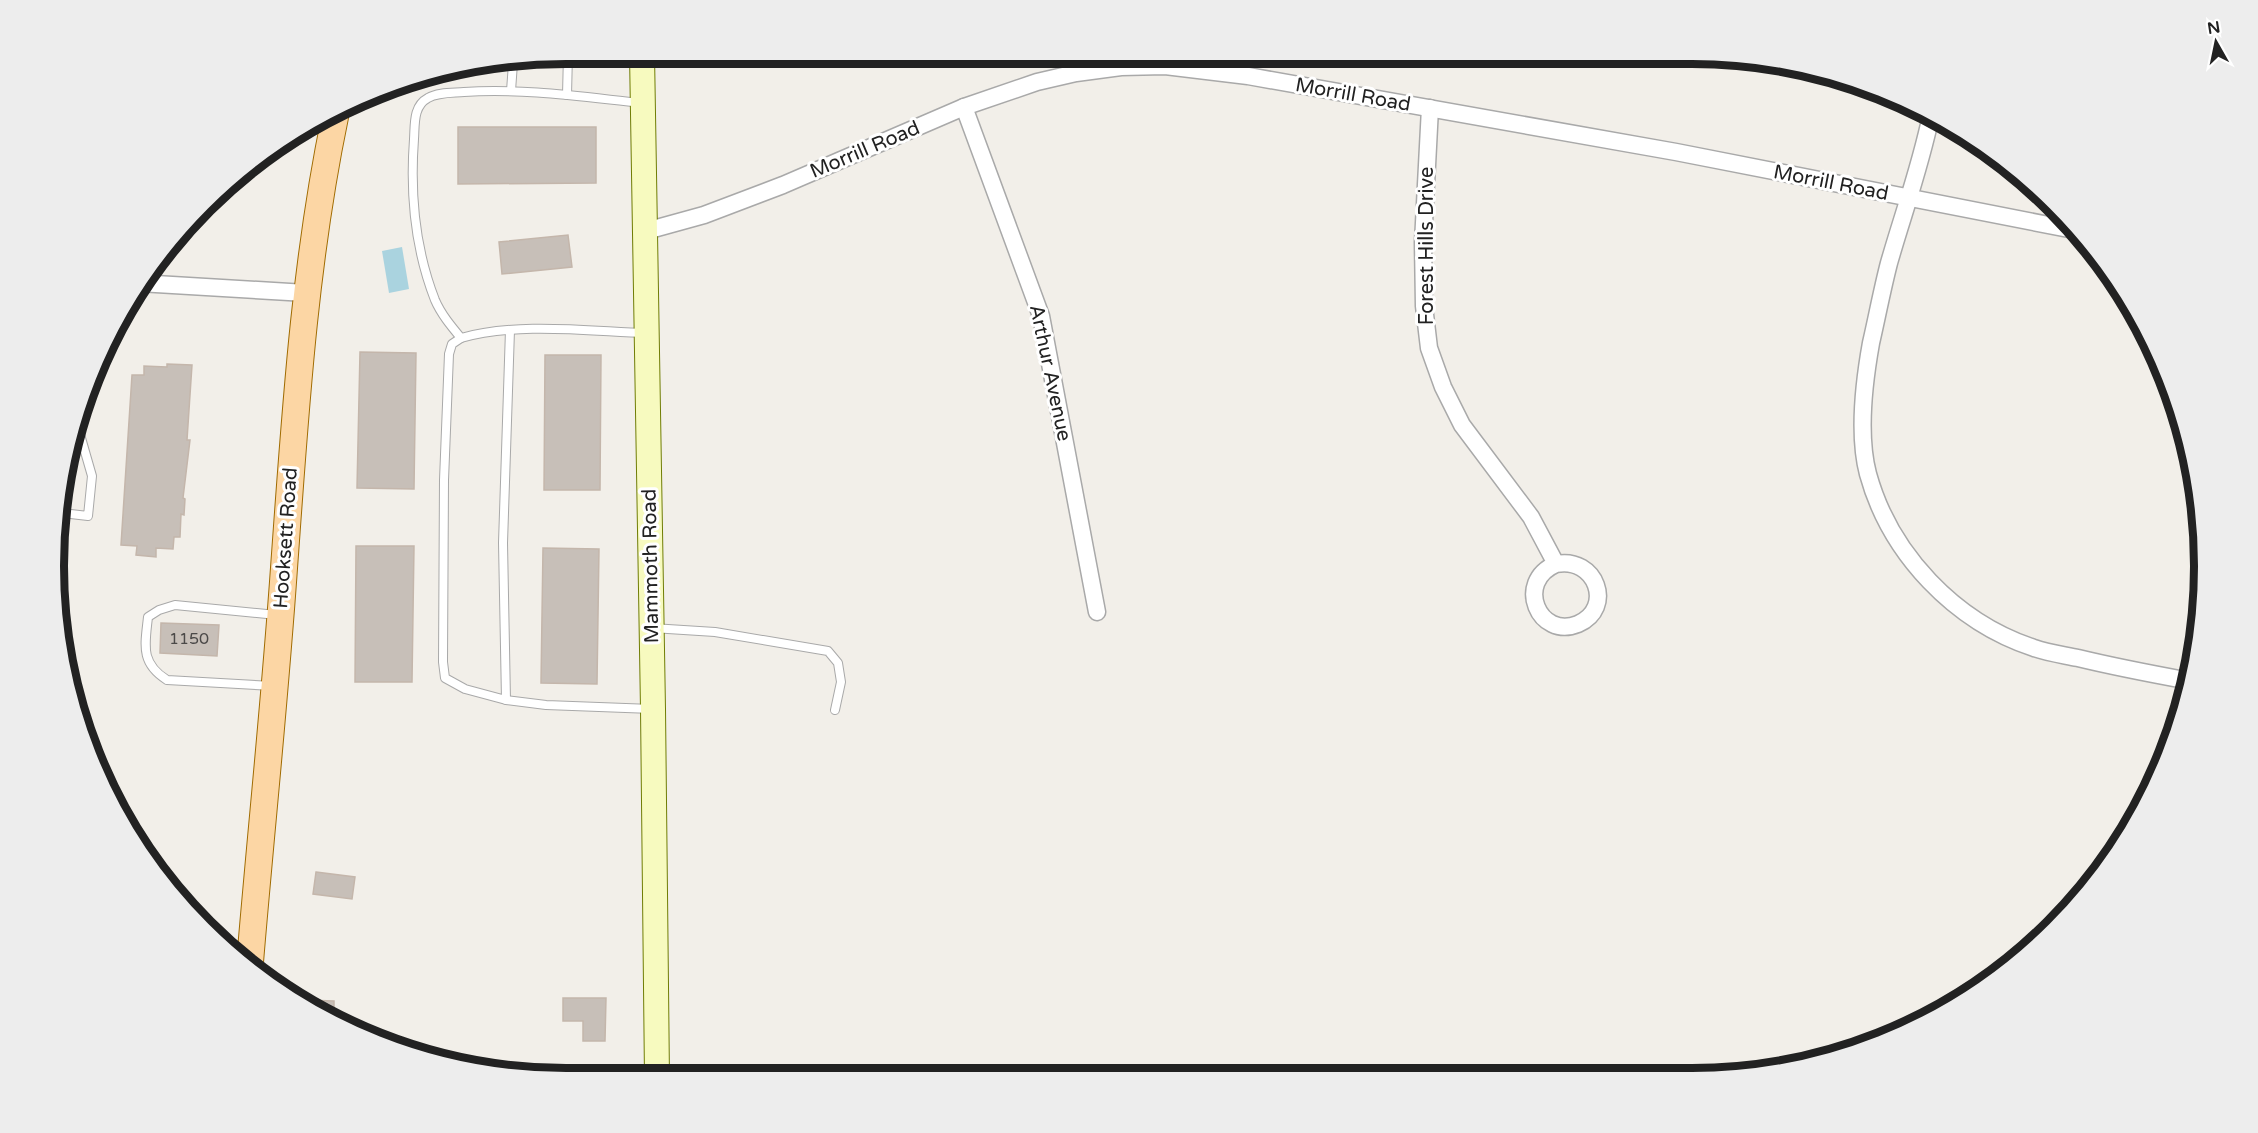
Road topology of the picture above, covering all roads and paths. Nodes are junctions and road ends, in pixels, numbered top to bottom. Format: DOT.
graph roads {
  1 [pos="568,64"];
  2 [pos="642,64"];
  3 [pos="1148,64"];
  4 [pos="1189,64"];
  5 [pos="513,68"];
  6 [pos="511,91"];
  7 [pos="567,95"];
  8 [pos="642,103"];
  9 [pos="964,107"];
  10 [pos="1430,108"];
  11 [pos="334,121"];
  12 [pos="1929,124"];
  13 [pos="1909,199"];
  14 [pos="2061,228"];
  15 [pos="646,231"];
  16 [pos="151,285"];
  17 [pos="306,293"];
  18 [pos="510,330"];
  19 [pos="647,334"];
  20 [pos="461,338"];
  21 [pos="81,439"];
  22 [pos="68,514"];
  23 [pos="1556,564"];
  24 [pos="1097,612"];
  25 [pos="280,616"];
  26 [pos="652,628"];
  27 [pos="2180,679"];
  28 [pos="274,686"];
  29 [pos="506,700"];
  30 [pos="653,709"];
  31 [pos="835,710"];
  32 [pos="251,956"];
  33 [pos="657,1068"];
  1 -- 7 [label="lane"];
  2 -- 8 [label="main road, Mammoth Road"];
  3 -- 9 [label="street, Morrill Road"];
  4 -- 10 [label="street, Morrill Road"];
  5 -- 6 [label="lane"];
  6 -- 7 [label="lane"];
  6 -- 20 [label="lane"];
  7 -- 8 [label="lane"];
  8 -- 15 [label="main road, Mammoth Road"];
  9 -- 15 [label="street, Morrill Road"];
  9 -- 24 [label="street, Arthur Avenue"];
  10 -- 13 [label="street, Morrill Road"];
  10 -- 23 [label="street, Forest Hills Drive"];
  11 -- 17 [label="main road, Hooksett Road"];
  12 -- 13 [label="street"];
  13 -- 14 [label="street, Morrill Road"];
  13 -- 27 [label="street"];
  15 -- 19 [label="main road, Mammoth Road"];
  16 -- 17 [label="street"];
  17 -- 25 [label="main road, Hooksett Road"];
  18 -- 19 [label="lane"];
  18 -- 20 [label="lane"];
  18 -- 29 [label="lane"];
  19 -- 26 [label="main road, Mammoth Road"];
  20 -- 29 [label="lane"];
  21 -- 22 [label="lane"];
  25 -- 28 [label="main road, Hooksett Road"];
  25 -- 28 [label="lane"];
  26 -- 30 [label="main road, Mammoth Road"];
  26 -- 31 [label="lane"];
  28 -- 32 [label="main road, Hooksett Road"];
  29 -- 30 [label="lane"];
  30 -- 33 [label="main road, Mammoth Road"];
}
